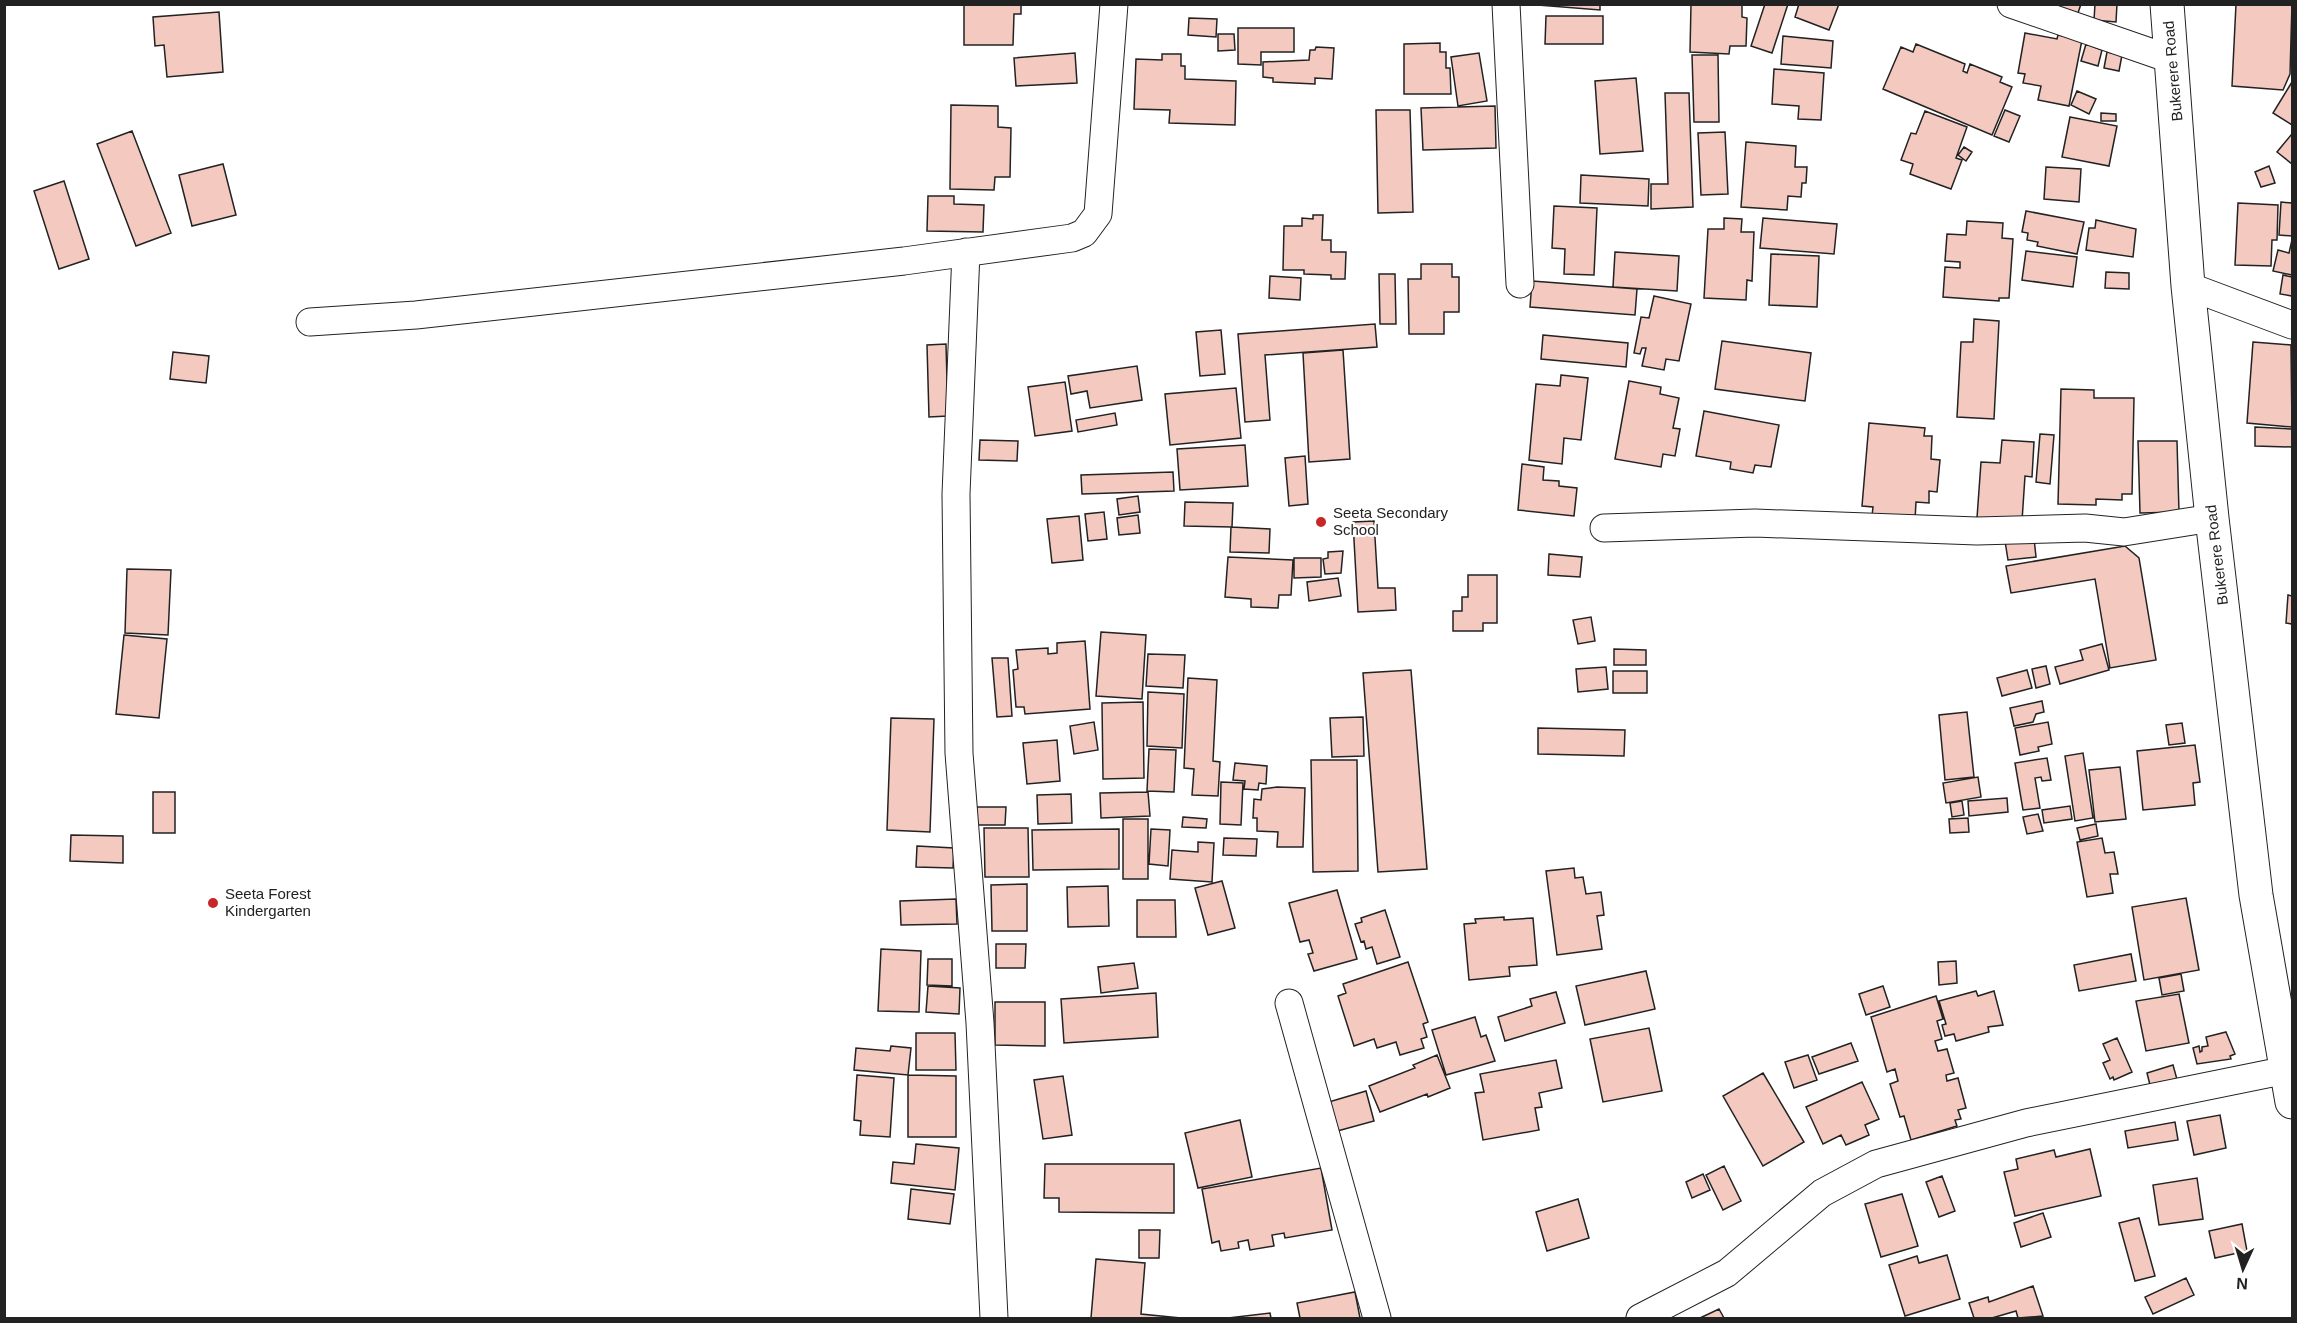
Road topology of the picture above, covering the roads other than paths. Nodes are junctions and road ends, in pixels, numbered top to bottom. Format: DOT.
graph roads {
  1 [pos="1114,4"];
  2 [pos="1506,4"];
  3 [pos="2011,4"];
  4 [pos="2167,4"];
  5 [pos="2174,60"];
  6 [pos="966,252"];
  7 [pos="1520,284"];
  8 [pos="2188,286"];
  9 [pos="310,322"];
  10 [pos="2292,325"];
  11 [pos="2212,518"];
  12 [pos="1604,528"];
  13 [pos="1289,1004"];
  14 [pos="2290,1086"];
  15 [pos="994,1318"];
  16 [pos="1377,1318"];
  17 [pos="1640,1318"];
  1 -- 6 [label="street"];
  2 -- 7 [label="street"];
  3 -- 5 [label="street"];
  4 -- 5 [label="main road, Bukerere Road"];
  5 -- 8 [label="main road, Bukerere Road"];
  6 -- 9 [label="street"];
  6 -- 15 [label="street"];
  8 -- 10 [label="street"];
  8 -- 11 [label="main road, Bukerere Road"];
  11 -- 12 [label="street"];
  11 -- 14 [label="main road, Bukerere Road"];
  13 -- 16 [label="street"];
  14 -- 17 [label="street"];
}
